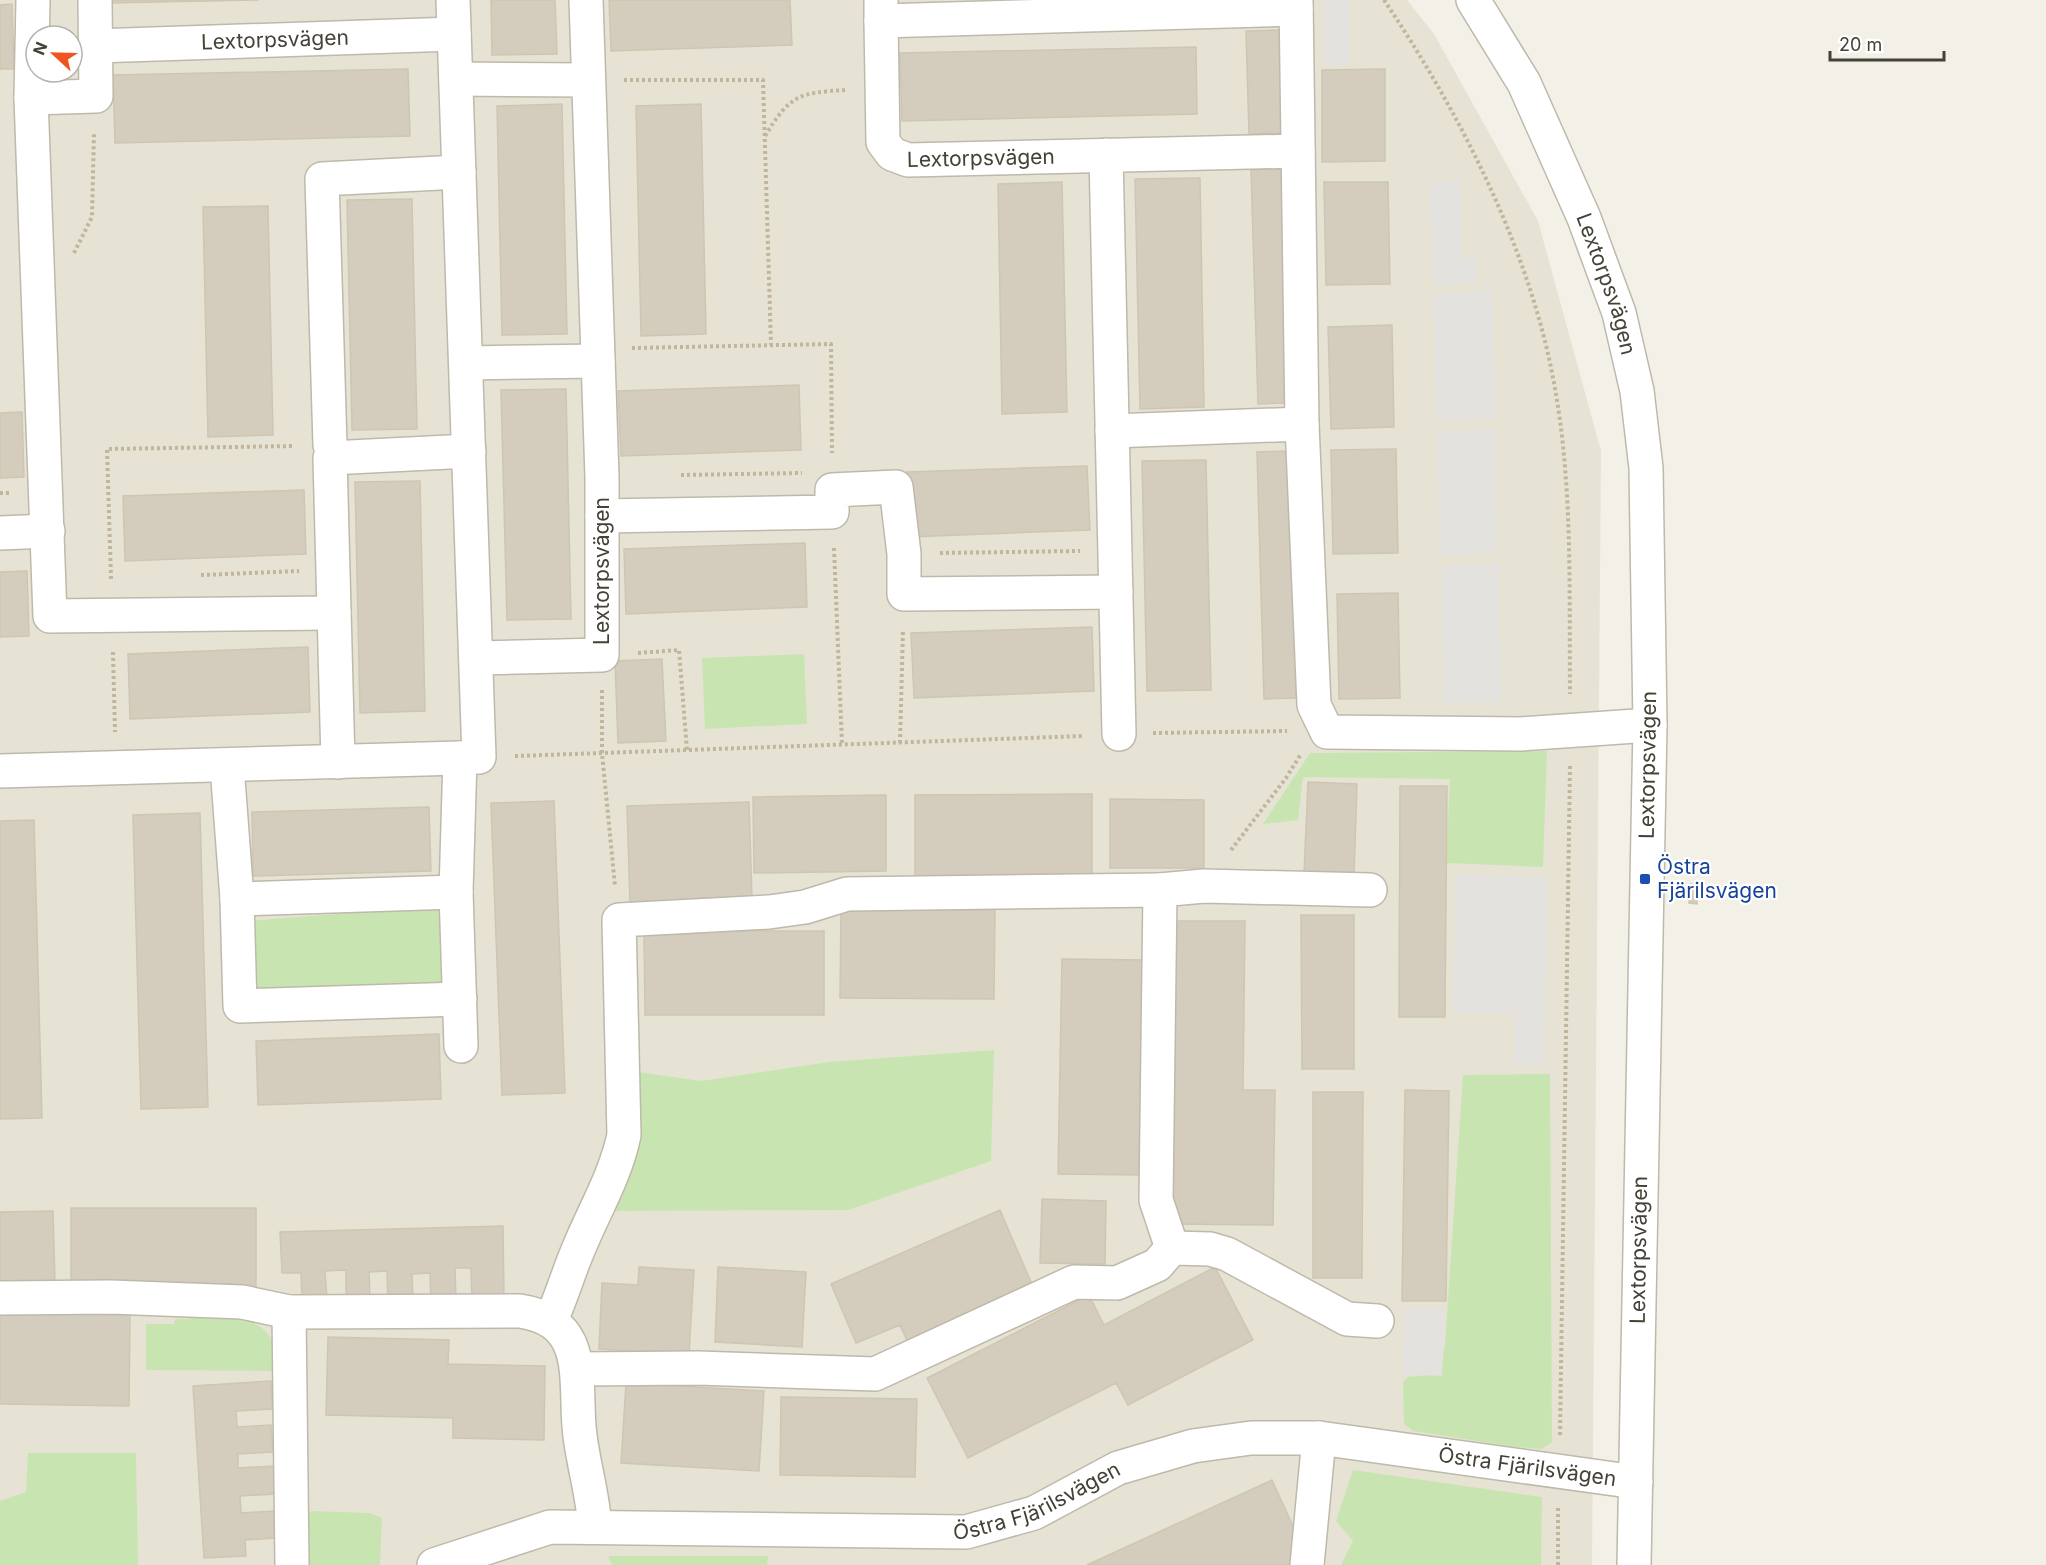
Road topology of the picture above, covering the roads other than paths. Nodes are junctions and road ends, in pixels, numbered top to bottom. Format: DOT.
graph roads {
  1 [pos="33,0"];
  2 [pos="95,0"];
  3 [pos="453,0"];
  4 [pos="586,0"];
  5 [pos="1473,0"];
  6 [pos="1296,5"];
  7 [pos="881,11"];
  8 [pos="454,34"];
  9 [pos="95,46"];
  10 [pos="456,79"];
  11 [pos="588,80"];
  12 [pos="31,98"];
  13 [pos="1298,152"];
  14 [pos="1106,155"];
  15 [pos="459,172"];
  16 [pos="598,355"];
  17 [pos="466,363"];
  18 [pos="1302,424"];
  19 [pos="1112,431"];
  20 [pos="330,445"];
  21 [pos="469,451"];
  22 [pos="602,516"];
  23 [pos="48,531"];
  24 [pos="0,533"];
  25 [pos="1116,592"];
  26 [pos="334,613"];
  27 [pos="477,658"];
  28 [pos="1650,725"];
  29 [pos="1119,734"];
  30 [pos="470,758"];
  31 [pos="338,762"];
  32 [pos="227,766"];
  33 [pos="0,771"];
  34 [pos="1160,890"];
  35 [pos="1370,890"];
  36 [pos="456,892"];
  37 [pos="237,899"];
  38 [pos="460,999"];
  39 [pos="461,1046"];
  40 [pos="1172,1248"];
  41 [pos="0,1298"];
  42 [pos="289,1312"];
  43 [pos="551,1320"];
  44 [pos="1377,1321"];
  45 [pos="578,1369"];
  46 [pos="1319,1438"];
  47 [pos="1636,1482"];
  48 [pos="595,1527"];
  49 [pos="292,1565"];
  50 [pos="434,1565"];
  51 [pos="1307,1565"];
  52 [pos="1634,1565"];
  1 -- 12 [label="street"];
  2 -- 9 [label="street"];
  3 -- 8 [label="street"];
  4 -- 11 [label="street, Lextorpsvägen"];
  5 -- 28 [label="street, Lextorpsvägen"];
  6 -- 7 [label="street, Lextorpsvägen"];
  6 -- 13 [label="street"];
  7 -- 14 [label="street, Lextorpsvägen"];
  8 -- 9 [label="street, Lextorpsvägen"];
  8 -- 10 [label="street"];
  9 -- 12 [label="street"];
  10 -- 11 [label="street"];
  10 -- 15 [label="street"];
  11 -- 16 [label="street, Lextorpsvägen"];
  12 -- 23 [label="street"];
  13 -- 14 [label="street, Lextorpsvägen"];
  13 -- 18 [label="street"];
  14 -- 19 [label="street"];
  15 -- 17 [label="street"];
  15 -- 20 [label="street"];
  16 -- 17 [label="street"];
  16 -- 22 [label="street, Lextorpsvägen"];
  17 -- 21 [label="street"];
  18 -- 19 [label="street"];
  18 -- 28 [label="street"];
  19 -- 25 [label="street"];
  21 -- 26 [label="street"];
  21 -- 27 [label="street"];
  22 -- 25 [label="street"];
  22 -- 27 [label="street, Lextorpsvägen"];
  23 -- 24 [label="street"];
  23 -- 26 [label="street"];
  25 -- 29 [label="street"];
  26 -- 31 [label="street"];
  27 -- 30 [label="street"];
  28 -- 47 [label="street, Lextorpsvägen"];
  30 -- 31 [label="street"];
  30 -- 36 [label="street"];
  31 -- 32 [label="street"];
  32 -- 33 [label="street"];
  32 -- 37 [label="street"];
  34 -- 35 [label="street"];
  34 -- 40 [label="street"];
  34 -- 43 [label="street"];
  36 -- 37 [label="street"];
  36 -- 38 [label="street"];
  37 -- 38 [label="street"];
  38 -- 39 [label="street"];
  40 -- 44 [label="street"];
  40 -- 45 [label="street"];
  41 -- 42 [label="street"];
  42 -- 43 [label="street"];
  42 -- 49 [label="street"];
  43 -- 45 [label="street"];
  45 -- 48 [label="street"];
  46 -- 47 [label="street, Östra Fjärilsvägen"];
  46 -- 48 [label="street, Östra Fjärilsvägen"];
  46 -- 51 [label="street"];
  47 -- 52 [label="street, Lextorpsvägen"];
  48 -- 50 [label="street, Östra Fjärilsvägen"];
}
